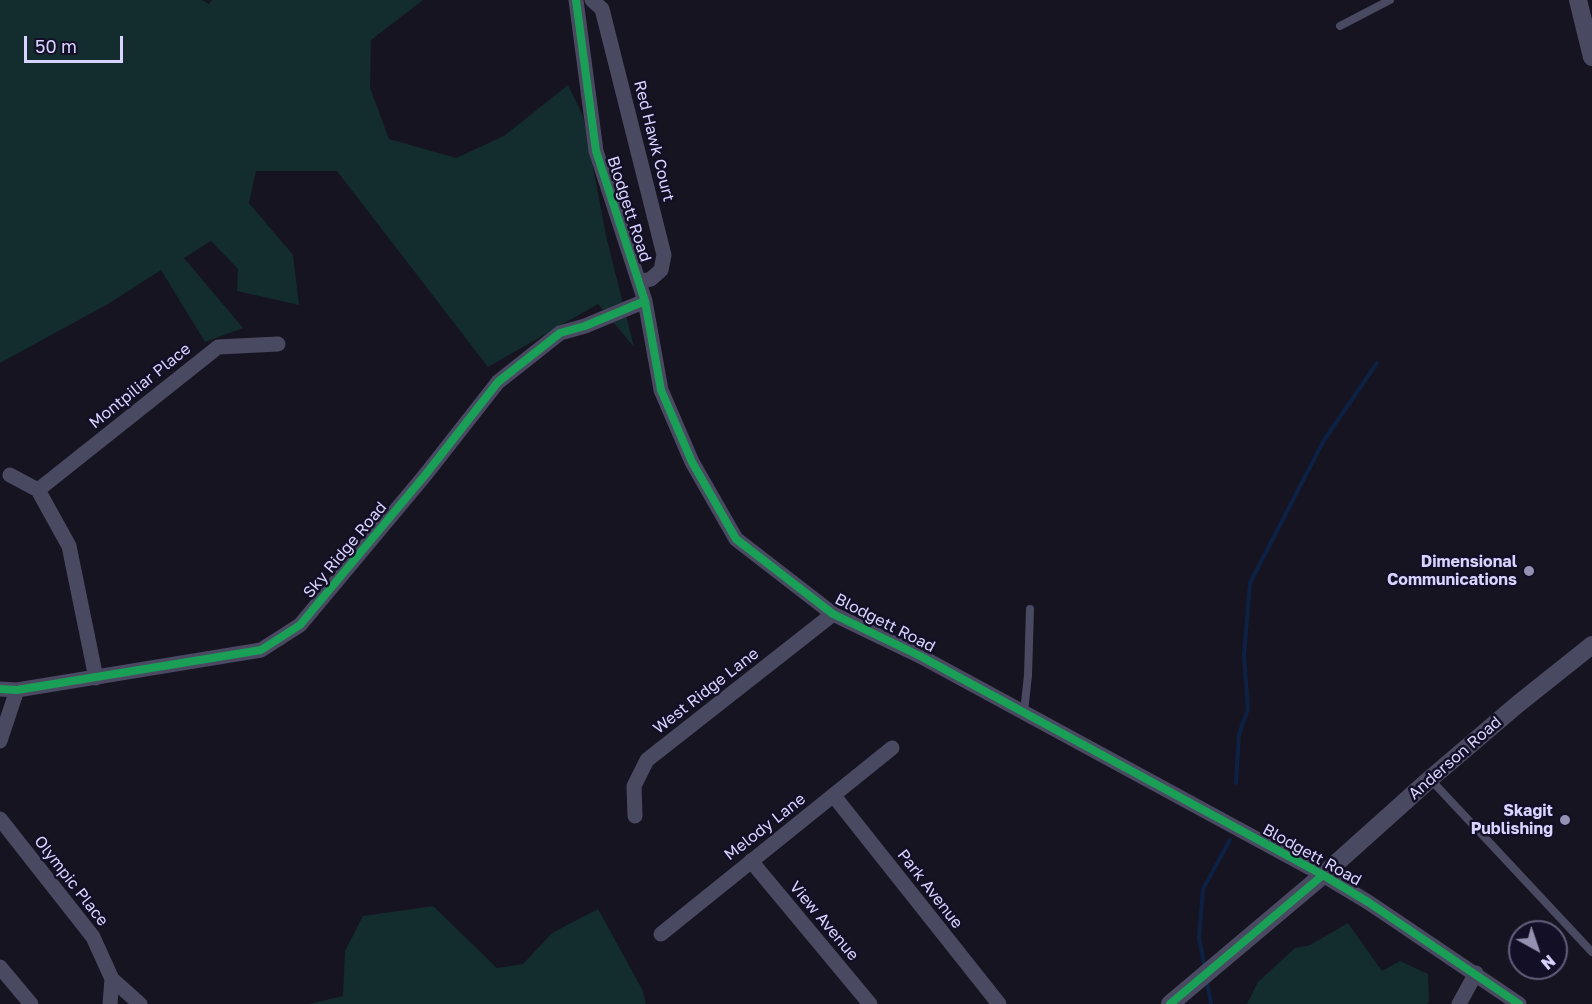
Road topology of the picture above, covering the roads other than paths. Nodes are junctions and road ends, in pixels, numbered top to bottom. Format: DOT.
graph roads {
  1 [pos="576,0"];
  2 [pos="592,0"];
  3 [pos="1390,0"];
  4 [pos="1578,0"];
  5 [pos="1340,26"];
  6 [pos="1592,57"];
  7 [pos="639,282"];
  8 [pos="645,301"];
  9 [pos="278,344"];
  10 [pos="9,475"];
  11 [pos="38,490"];
  12 [pos="1030,609"];
  13 [pos="833,614"];
  14 [pos="1592,645"];
  15 [pos="96,678"];
  16 [pos="0,689"];
  17 [pos="17,690"];
  18 [pos="1024,712"];
  19 [pos="0,741"];
  20 [pos="891,748"];
  21 [pos="1430,779"];
  22 [pos="834,796"];
  23 [pos="635,816"];
  24 [pos="0,819"];
  25 [pos="751,861"];
  26 [pos="1323,875"];
  27 [pos="661,934"];
  28 [pos="1592,952"];
  29 [pos="0,967"];
  30 [pos="1476,974"];
  31 [pos="112,979"];
  32 [pos="31,1004"];
  33 [pos="110,1004"];
  34 [pos="140,1004"];
  35 [pos="870,1004"];
  36 [pos="999,1004"];
  37 [pos="1170,1004"];
  38 [pos="1459,1004"];
  39 [pos="1519,1004"];
  1 -- 7 [label="street, Blodgett Road"];
  2 -- 7 [label="street, Red Hawk Court"];
  3 -- 5 [label="lane"];
  4 -- 6 [label="street"];
  7 -- 8 [label="street, Blodgett Road"];
  8 -- 13 [label="street, Blodgett Road"];
  8 -- 15 [label="street, Sky Ridge Road"];
  9 -- 11 [label="street, Montpiliar Place"];
  10 -- 11 [label="street"];
  11 -- 15 [label="street"];
  12 -- 18 [label="lane"];
  13 -- 18 [label="street, Blodgett Road"];
  13 -- 23 [label="street, West Ridge Lane"];
  14 -- 21 [label="street, Anderson Road"];
  15 -- 17 [label="street, Sky Ridge Road"];
  16 -- 17 [label="street, Sky Ridge Road"];
  17 -- 19 [label="street"];
  18 -- 26 [label="street, Blodgett Road"];
  20 -- 22 [label="street, Melody Lane"];
  21 -- 26 [label="street, Anderson Road"];
  21 -- 28 [label="lane"];
  22 -- 25 [label="street, Melody Lane"];
  22 -- 36 [label="street, Park Avenue"];
  24 -- 31 [label="street, Olympic Place"];
  25 -- 27 [label="street, Melody Lane"];
  25 -- 35 [label="street, View Avenue"];
  26 -- 30 [label="street, Blodgett Road"];
  26 -- 37 [label="street, Anderson Road"];
  29 -- 32 [label="street"];
  30 -- 38 [label="street"];
  30 -- 39 [label="street, Blodgett Road"];
  31 -- 33 [label="street, Olympic Place"];
  31 -- 34 [label="street"];
}
